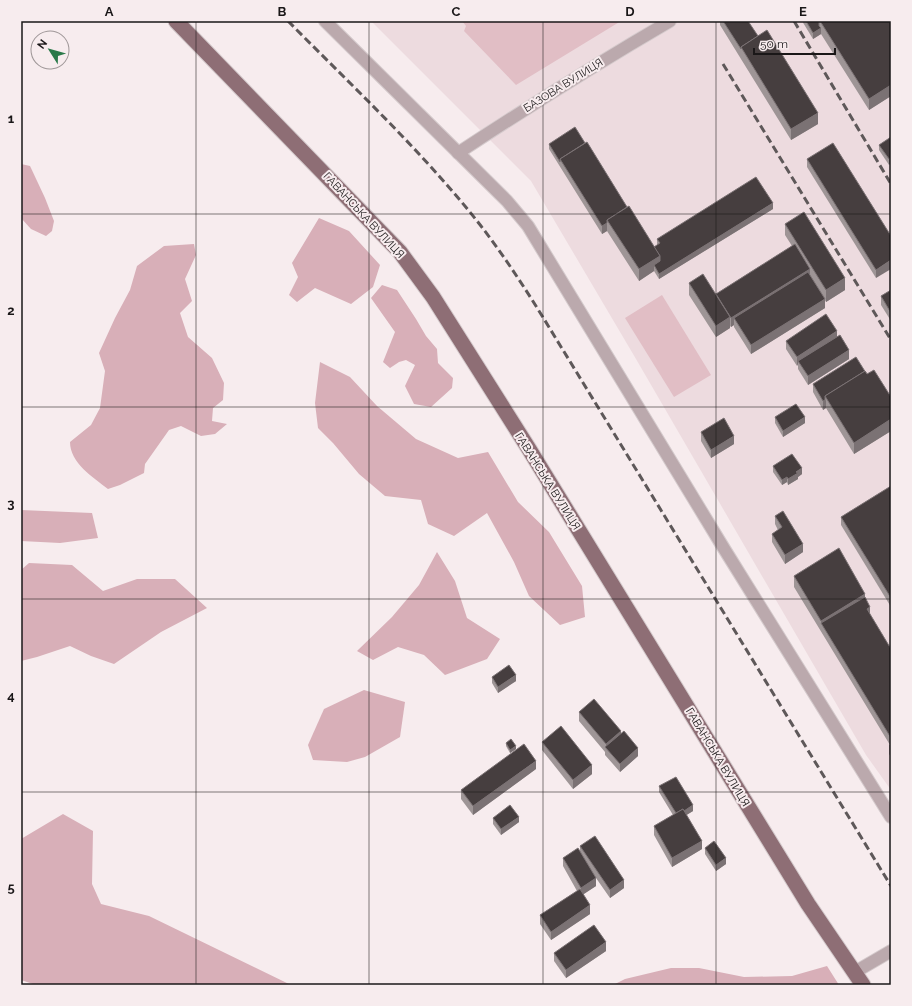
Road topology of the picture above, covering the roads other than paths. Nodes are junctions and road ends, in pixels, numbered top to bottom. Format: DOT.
graph roads {
  1 [pos="176,21"];
  2 [pos="325,21"];
  3 [pos="670,21"];
  4 [pos="458,153"];
  5 [pos="891,816"];
  6 [pos="891,951"];
  7 [pos="855,972"];
  8 [pos="863,985"];
  1 -- 7 [label="main road, ГАВАНСЬКА ВУЛИЦЯ"];
  2 -- 4 [label="street"];
  3 -- 4 [label="street, БАЗОВА ВУЛИЦЯ"];
  4 -- 5 [label="street"];
  6 -- 7 [label="street"];
  7 -- 8 [label="main road, ГАВАНСЬКА ВУЛИЦЯ"];
}
